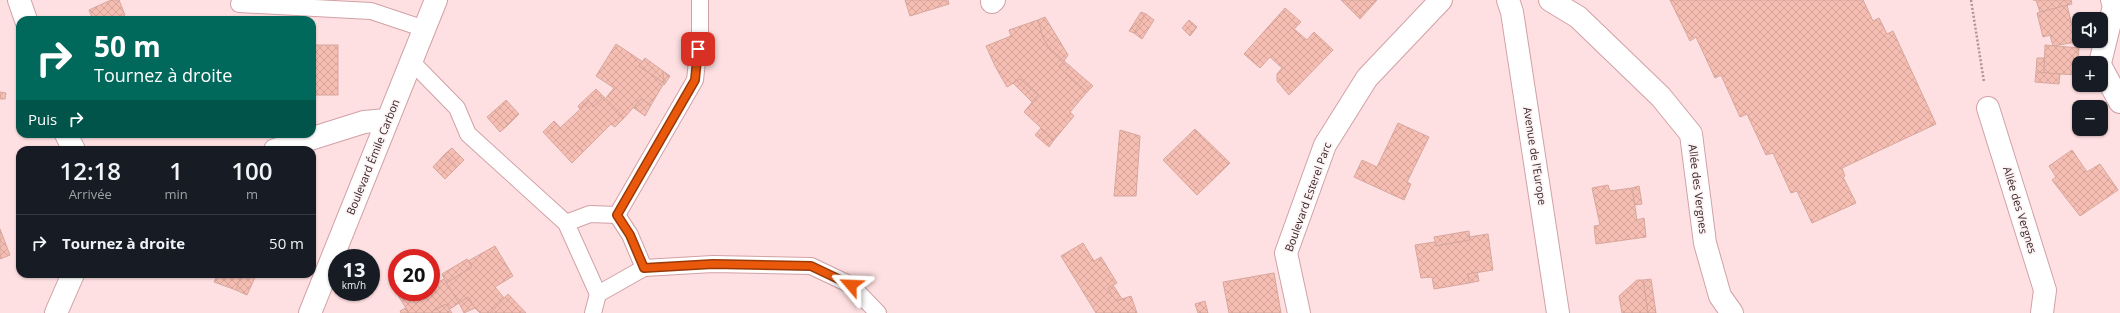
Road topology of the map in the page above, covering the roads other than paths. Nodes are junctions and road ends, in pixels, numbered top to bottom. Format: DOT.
graph roads {
  1 [pos="19,0"];
  2 [pos="436,0"];
  3 [pos="700,0"];
  4 [pos="1441,0"];
  5 [pos="1508,0"];
  6 [pos="1550,0"];
  7 [pos="2112,0"];
  8 [pos="239,4"];
  9 [pos="25,16"];
  10 [pos="425,29"];
  11 [pos="2102,56"];
  12 [pos="412,62"];
  13 [pos="2108,80"];
  14 [pos="2120,102"];
  15 [pos="1988,108"];
  16 [pos="387,120"];
  17 [pos="316,137"];
  18 [pos="313,138"];
  19 [pos="287,146"];
  20 [pos="617,215"];
  21 [pos="566,223"];
  22 [pos="644,268"];
  23 [pos="71,278"];
  24 [pos="598,294"];
  25 [pos="56,313"];
  26 [pos="310,313"];
  27 [pos="592,313"];
  28 [pos="878,313"];
  29 [pos="1299,313"];
  30 [pos="1558,313"];
  31 [pos="1732,313"];
  32 [pos="2042,313"];
  1 -- 9 [label="street"];
  2 -- 10 [label="street, Boulevard Émile Carbon"];
  3 -- 20 [label="lane"];
  4 -- 29 [label="street, Boulevard Esterel Parc"];
  5 -- 30 [label="street, Avenue de l'Europe"];
  6 -- 31 [label="street, Allée des Vergnes"];
  7 -- 11 [label="street"];
  8 -- 10 [label="lane"];
  10 -- 12 [label="street, Boulevard Émile Carbon"];
  12 -- 16 [label="street, Boulevard Émile Carbon"];
  12 -- 21 [label="lane"];
  13 -- 14 [label="street"];
  15 -- 32 [label="street, Allée des Vergnes"];
  16 -- 17 [label="street"];
  16 -- 26 [label="street, Boulevard Émile Carbon"];
  18 -- 19 [label="street"];
  20 -- 21 [label="lane"];
  20 -- 22 [label="lane"];
  21 -- 24 [label="lane"];
  22 -- 24 [label="lane"];
  22 -- 28 [label="lane"];
  23 -- 25 [label="street"];
  24 -- 27 [label="lane"];
}
